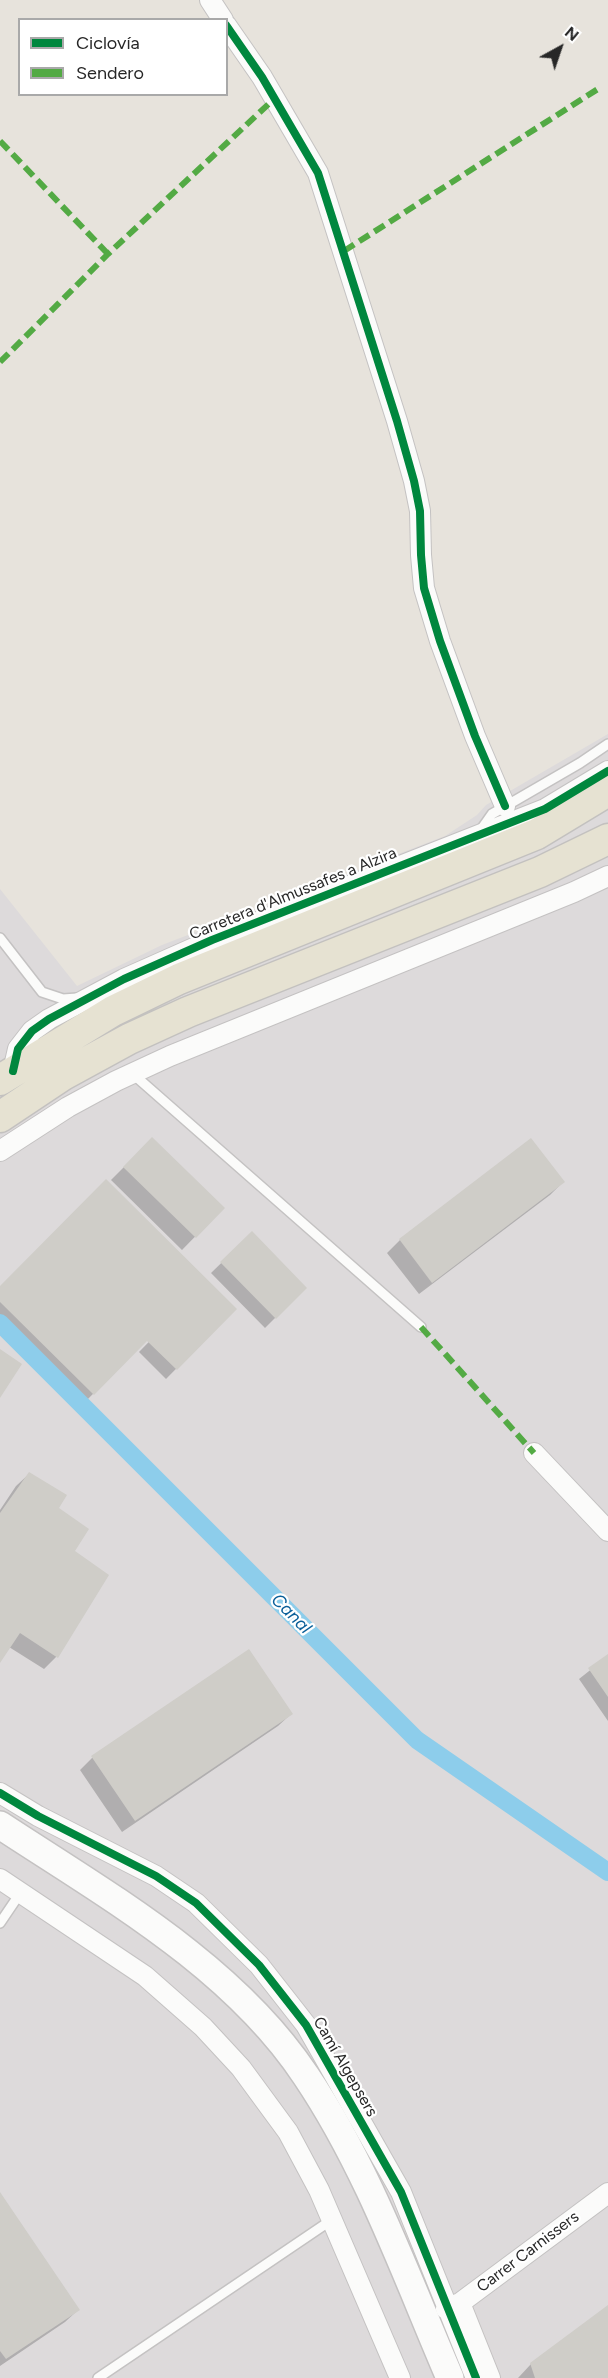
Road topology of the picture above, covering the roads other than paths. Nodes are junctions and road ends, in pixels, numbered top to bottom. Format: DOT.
graph roads {
  1 [pos="210,0"];
  2 [pos="222,18"];
  3 [pos="228,28"];
  4 [pos="608,744"];
  5 [pos="608,771"];
  6 [pos="608,791"];
  7 [pos="505,806"];
  8 [pos="477,837"];
  9 [pos="608,839"];
  10 [pos="605,884"];
  11 [pos="0,938"];
  12 [pos="91,997"];
  13 [pos="133,1074"];
  14 [pos="7,1076"];
  15 [pos="0,1117"];
  16 [pos="0,1151"];
  17 [pos="421,1327"];
  18 [pos="534,1453"];
  19 [pos="608,1530"];
  20 [pos="0,1793"];
  21 [pos="0,1825"];
  22 [pos="0,1879"];
  23 [pos="21,1892"];
  24 [pos="0,1923"];
  25 [pos="608,2193"];
  26 [pos="333,2219"];
  27 [pos="453,2306"];
  28 [pos="98,2378"];
  29 [pos="400,2378"];
  30 [pos="450,2378"];
  31 [pos="476,2378"];
  32 [pos="490,2378"];
  1 -- 2 [label="street"];
  3 -- 7 [label="street"];
  4 -- 7 [label="lane"];
  5 -- 8 [label="street, Carretera d'Almussafes a Alzira"];
  6 -- 14 [label="main road, Carretera d'Almussafes a Alzira"];
  7 -- 8 [label="lane"];
  8 -- 12 [label="street, Carretera d'Almussafes a Alzira"];
  9 -- 15 [label="main road"];
  10 -- 13 [label="street"];
  11 -- 12 [label="lane"];
  12 -- 14 [label="street, Carretera d'Almussafes a Alzira"];
  13 -- 16 [label="street"];
  13 -- 17 [label="lane"];
  18 -- 19 [label="street"];
  20 -- 27 [label="street, Camí Algepsers"];
  21 -- 30 [label="main road"];
  22 -- 23 [label="street"];
  23 -- 24 [label="lane"];
  23 -- 26 [label="street"];
  25 -- 27 [label="street, Carrer Carnissers"];
  26 -- 28 [label="lane"];
  26 -- 29 [label="street"];
  27 -- 31 [label="street, Camí Algepsers"];
  27 -- 32 [label="street, Camí Algepsers"];
}
